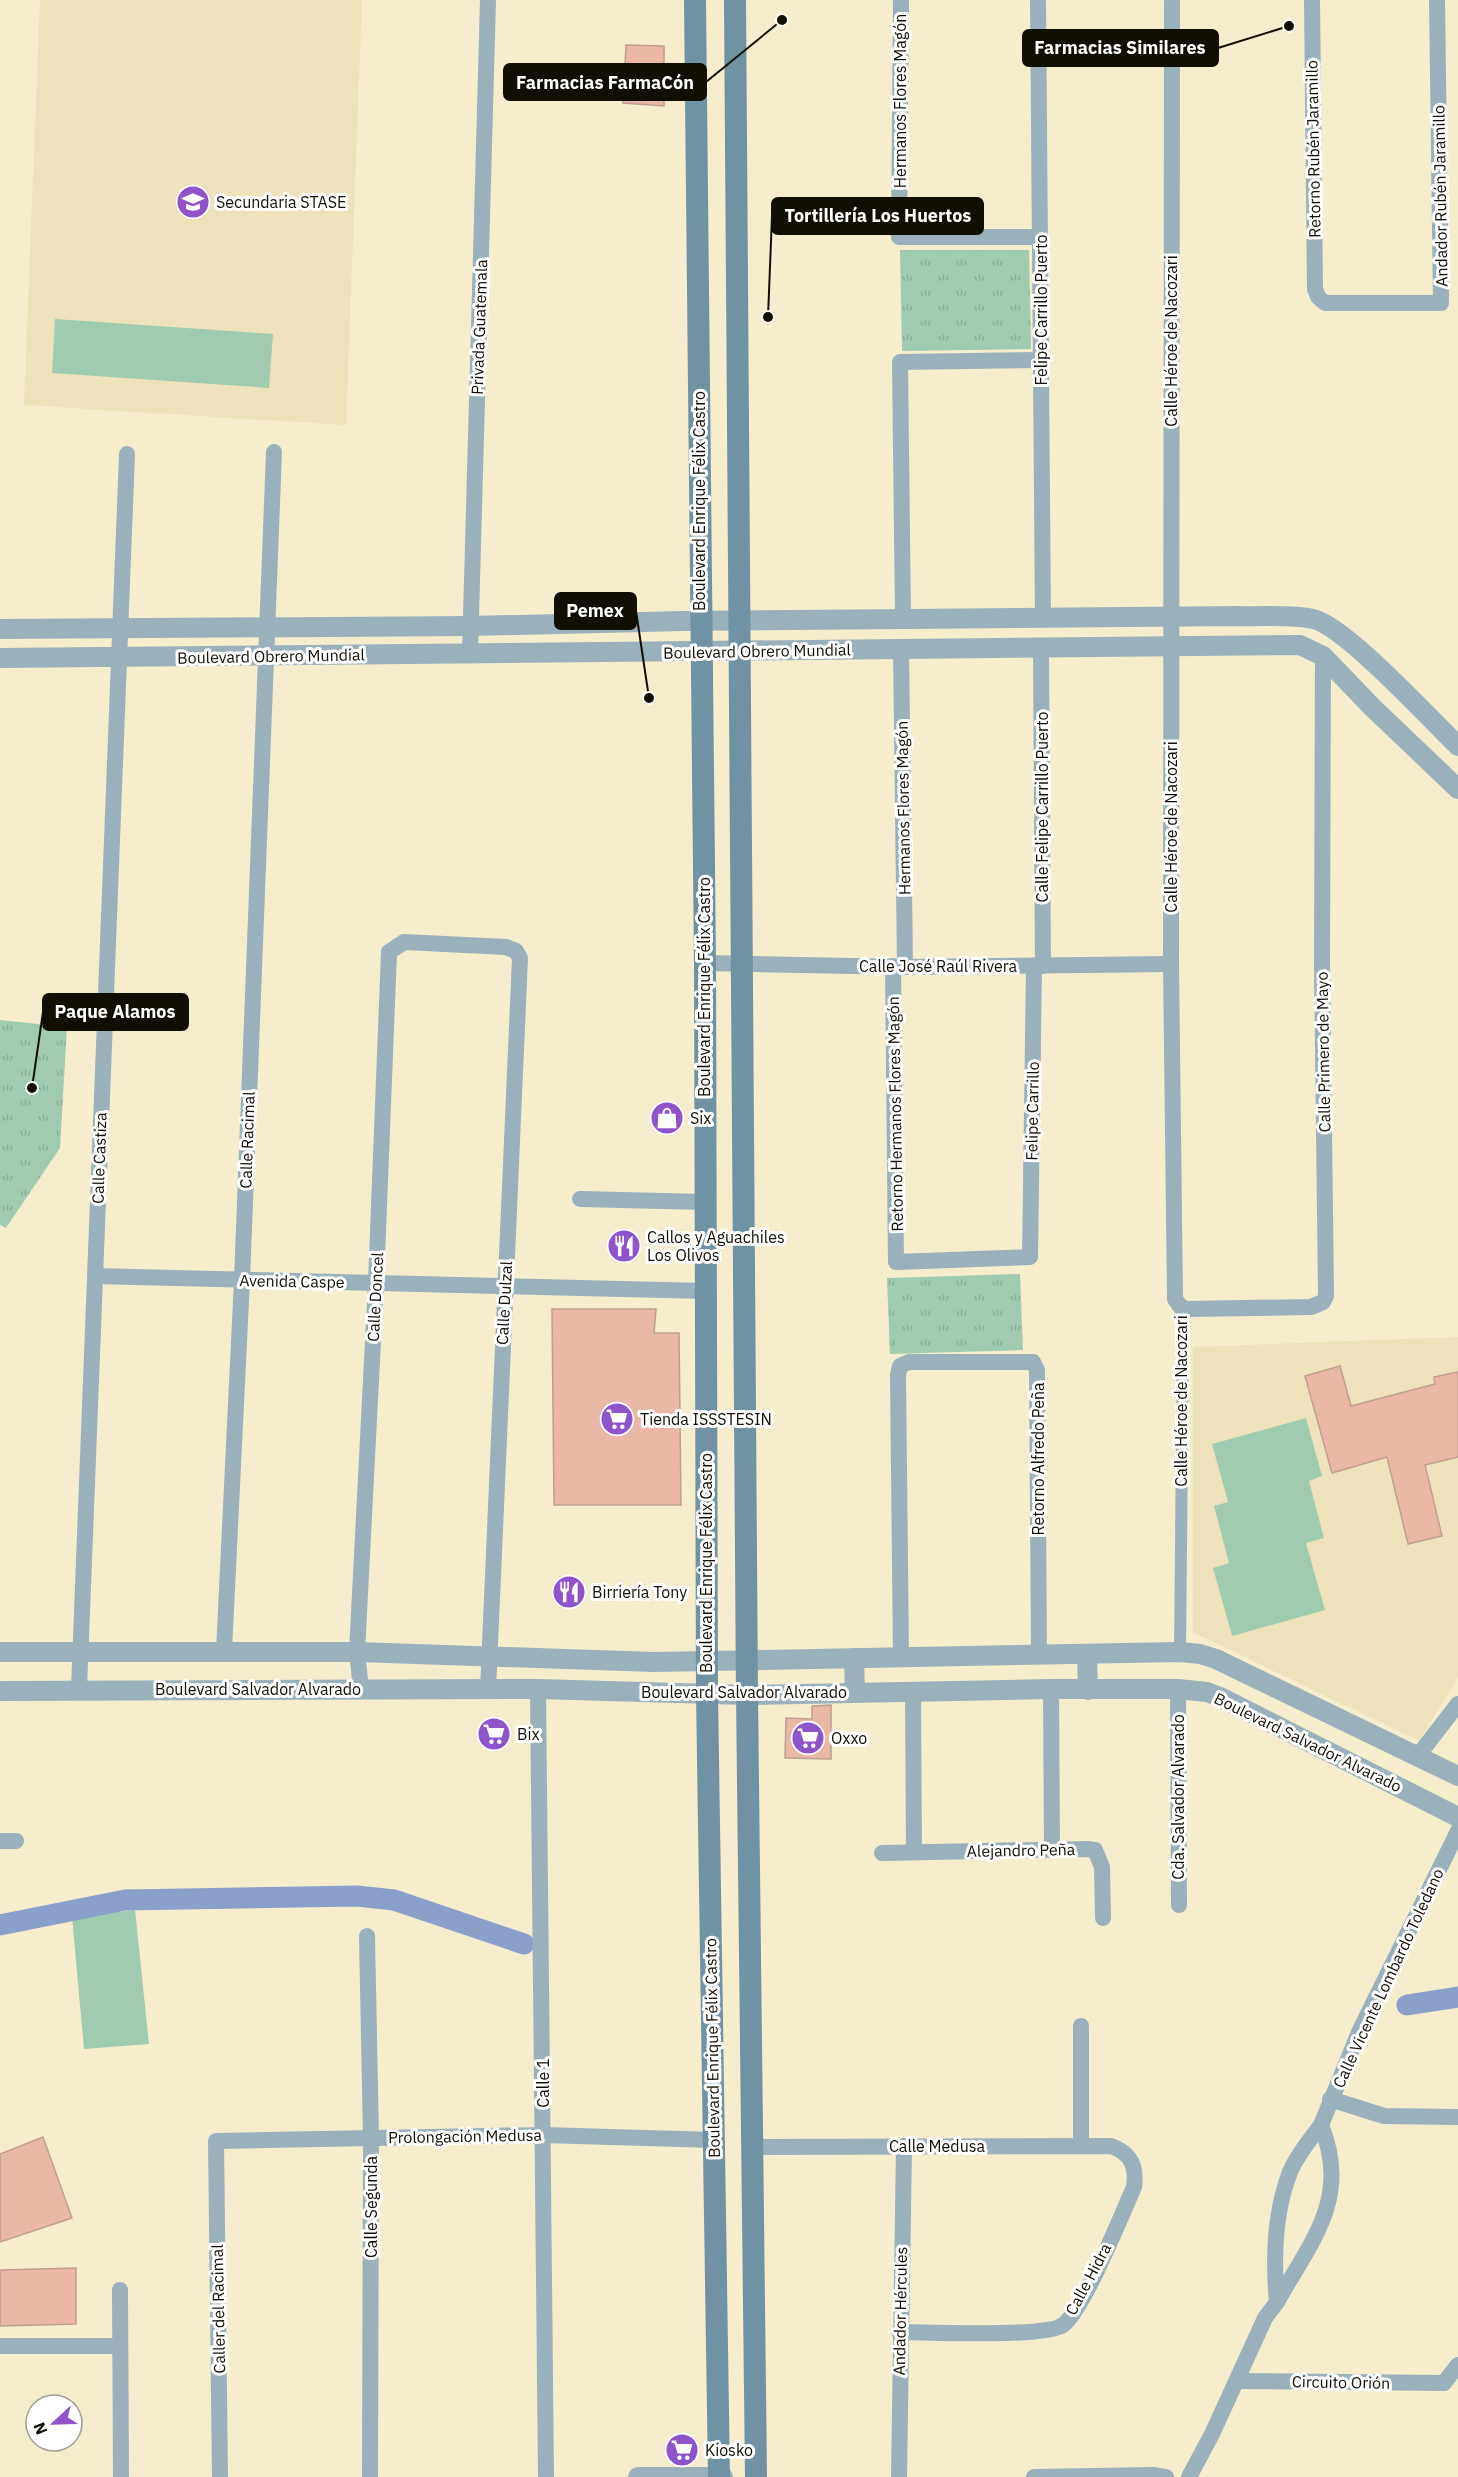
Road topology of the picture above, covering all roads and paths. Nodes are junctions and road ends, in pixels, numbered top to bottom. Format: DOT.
graph roads {
  1 [pos="488,0"];
  2 [pos="695,0"];
  3 [pos="735,0"];
  4 [pos="901,0"];
  5 [pos="1038,0"];
  6 [pos="1172,0"];
  7 [pos="1312,0"];
  8 [pos="1437,0"];
  9 [pos="1040,237"];
  10 [pos="1318,297"];
  11 [pos="1041,360"];
  12 [pos="274,452"];
  13 [pos="127,454"];
  14 [pos="1171,618"];
  15 [pos="903,619"];
  16 [pos="1043,619"];
  17 [pos="963,620"];
  18 [pos="700,621"];
  19 [pos="738,621"];
  20 [pos="471,626"];
  21 [pos="121,627"];
  22 [pos="266,628"];
  23 [pos="0,629"];
  24 [pos="1171,646"];
  25 [pos="1041,647"];
  26 [pos="963,649"];
  27 [pos="901,650"];
  28 [pos="700,651"];
  29 [pos="739,651"];
  30 [pos="470,654"];
  31 [pos="265,656"];
  32 [pos="1323,656"];
  33 [pos="120,657"];
  34 [pos="0,658"];
  35 [pos="1458,746"];
  36 [pos="1458,789"];
  37 [pos="397,945"];
  38 [pos="705,963"];
  39 [pos="741,963"];
  40 [pos="1171,964"];
  41 [pos="899,966"];
  42 [pos="1038,966"];
  43 [pos="580,1199"];
  44 [pos="705,1202"];
  45 [pos="896,1262"];
  46 [pos="94,1276"];
  47 [pos="242,1280"];
  48 [pos="376,1283"];
  49 [pos="505,1286"];
  50 [pos="705,1291"];
  51 [pos="1180,1306"];
  52 [pos="0,1652"];
  53 [pos="224,1652"];
  54 [pos="357,1652"];
  55 [pos="1180,1652"];
  56 [pos="82,1653"];
  57 [pos="1087,1654"];
  58 [pos="488,1655"];
  59 [pos="1039,1655"];
  60 [pos="901,1657"];
  61 [pos="854,1658"];
  62 [pos="707,1660"];
  63 [pos="746,1660"];
  64 [pos="79,1689"];
  65 [pos="361,1689"];
  66 [pos="538,1689"];
  67 [pos="1051,1689"];
  68 [pos="1178,1689"];
  69 [pos="488,1690"];
  70 [pos="1088,1690"];
  71 [pos="0,1691"];
  72 [pos="913,1691"];
  73 [pos="855,1693"];
  74 [pos="707,1694"];
  75 [pos="747,1695"];
  76 [pos="1458,1704"];
  77 [pos="1417,1757"];
  78 [pos="1458,1776"];
  79 [pos="1458,1817"];
  80 [pos="1458,1831"];
  81 [pos="1052,1849"];
  82 [pos="914,1852"];
  83 [pos="882,1853"];
  84 [pos="1179,1905"];
  85 [pos="1103,1918"];
  86 [pos="367,1936"];
  87 [pos="1081,2026"];
  88 [pos="1330,2099"];
  89 [pos="1458,2117"];
  90 [pos="1321,2126"];
  91 [pos="543,2135"];
  92 [pos="371,2137"];
  93 [pos="714,2140"];
  94 [pos="216,2141"];
  95 [pos="904,2146"];
  96 [pos="1081,2146"];
  97 [pos="751,2147"];
  98 [pos="1122,2150"];
  99 [pos="120,2290"];
  100 [pos="1277,2302"];
  101 [pos="899,2332"];
  102 [pos="0,2346"];
  103 [pos="120,2346"];
  104 [pos="1458,2365"];
  105 [pos="1238,2381"];
  106 [pos="121,2477"];
  107 [pos="220,2477"];
  108 [pos="370,2477"];
  109 [pos="546,2477"];
  110 [pos="638,2477"];
  111 [pos="720,2477"];
  112 [pos="756,2477"];
  113 [pos="898,2477"];
  114 [pos="1034,2477"];
  115 [pos="1166,2477"];
  116 [pos="1175,2477"];
  117 [pos="1190,2477"];
  1 -- 20 [label="street, Privada Guatemala"];
  2 -- 18 [label="main road, Boulevard Enrique Félix Castro"];
  3 -- 19 [label="main road"];
  4 -- 9 [label="street, Hermanos Flores Magón"];
  5 -- 9 [label="street, Felipe Carrillo Puerto"];
  6 -- 14 [label="street, Calle Héroe de Nacozari"];
  7 -- 10 [label="street, Retorno Rubén Jaramillo"];
  8 -- 10 [label="street, Andador Rubén Jaramillo"];
  9 -- 11 [label="street, Felipe Carrillo Puerto"];
  11 -- 15 [label="street"];
  11 -- 16 [label="street, Felipe Carrillo Puerto"];
  12 -- 22 [label="street, Calle Racimal"];
  13 -- 21 [label="street, Calle Castiza"];
  14 -- 16 [label="street, Boulevard Obrero Mundial"];
  14 -- 24 [label="street, Calle Héroe de Nacozari"];
  14 -- 35 [label="street, Boulevard Obrero Mundial"];
  15 -- 17 [label="street, Boulevard Obrero Mundial"];
  15 -- 19 [label="street, Boulevard Obrero Mundial"];
  16 -- 17 [label="street, Boulevard Obrero Mundial"];
  17 -- 26 [label="street"];
  18 -- 19 [label="street, Boulevard Obrero Mundial"];
  18 -- 20 [label="street, Boulevard Obrero Mundial"];
  18 -- 28 [label="main road, Boulevard Enrique Félix Castro"];
  19 -- 29 [label="main road"];
  20 -- 22 [label="street, Boulevard Obrero Mundial"];
  20 -- 30 [label="street, Privada Guatemala"];
  21 -- 22 [label="street, Boulevard Obrero Mundial"];
  21 -- 23 [label="street, Boulevard Obrero Mundial"];
  21 -- 33 [label="street, Calle Castiza"];
  22 -- 31 [label="street, Calle Racimal"];
  24 -- 25 [label="street, Boulevard Obrero Mundial"];
  24 -- 32 [label="street, Boulevard Obrero Mundial"];
  24 -- 40 [label="street, Calle Héroe de Nacozari"];
  25 -- 26 [label="street, Boulevard Obrero Mundial"];
  25 -- 42 [label="street, Calle Felipe Carrillo Puerto"];
  26 -- 27 [label="street, Boulevard Obrero Mundial"];
  27 -- 29 [label="street, Boulevard Obrero Mundial"];
  27 -- 41 [label="street, Hermanos Flores Magón"];
  28 -- 29 [label="street, Boulevard Obrero Mundial"];
  28 -- 30 [label="street, Boulevard Obrero Mundial"];
  28 -- 38 [label="main road, Boulevard Enrique Félix Castro"];
  29 -- 39 [label="main road"];
  30 -- 31 [label="street, Boulevard Obrero Mundial"];
  31 -- 33 [label="street, Boulevard Obrero Mundial"];
  31 -- 47 [label="street, Calle Racimal"];
  32 -- 36 [label="street, Boulevard Obrero Mundial"];
  32 -- 51 [label="street, Calle Primero de Mayo"];
  33 -- 34 [label="street, Boulevard Obrero Mundial"];
  33 -- 46 [label="street, Calle Castiza"];
  37 -- 48 [label="street, Calle Doncel"];
  37 -- 49 [label="street, Calle Dulzal"];
  38 -- 39 [label="street, Calle José Raúl Rivera"];
  38 -- 44 [label="main road, Boulevard Enrique Félix Castro"];
  39 -- 41 [label="street, Calle José Raúl Rivera"];
  39 -- 63 [label="main road"];
  40 -- 42 [label="street, Calle José Raúl Rivera"];
  40 -- 51 [label="street, Calle Héroe de Nacozari"];
  41 -- 42 [label="street, Calle José Raúl Rivera"];
  41 -- 45 [label="street, Retorno Hermanos Flores Magón"];
  42 -- 45 [label="street, Felipe Carrillo"];
  43 -- 44 [label="street"];
  44 -- 50 [label="main road, Boulevard Enrique Félix Castro"];
  46 -- 47 [label="street, Avenida Caspe"];
  46 -- 56 [label="street, Calle Castiza"];
  47 -- 48 [label="street, Avenida Caspe"];
  47 -- 53 [label="street, Calle Racimal"];
  48 -- 49 [label="street, Avenida Caspe"];
  48 -- 54 [label="street, Calle Doncel"];
  49 -- 50 [label="street, Avenida Caspe"];
  49 -- 58 [label="street, Calle Dulzal"];
  50 -- 62 [label="main road, Boulevard Enrique Félix Castro"];
  51 -- 55 [label="street, Calle Héroe de Nacozari"];
  52 -- 56 [label="street, Boulevard Salvador Alvarado"];
  53 -- 54 [label="street, Boulevard Salvador Alvarado"];
  53 -- 56 [label="street, Boulevard Salvador Alvarado"];
  54 -- 58 [label="street, Boulevard Salvador Alvarado"];
  54 -- 65 [label="street, Calle Doncel"];
  55 -- 57 [label="street, Boulevard Salvador Alvarado"];
  55 -- 77 [label="street, Boulevard Salvador Alvarado"];
  56 -- 64 [label="street, Calle Castiza"];
  57 -- 59 [label="street, Boulevard Salvador Alvarado"];
  57 -- 70 [label="street"];
  58 -- 62 [label="street, Boulevard Salvador Alvarado"];
  58 -- 69 [label="street, Calle Dulzal"];
  59 -- 60 [label="street, Boulevard Salvador Alvarado"];
  59 -- 60 [label="street, Retorno Alfredo Peña"];
  60 -- 61 [label="street, Boulevard Salvador Alvarado"];
  61 -- 63 [label="street, Boulevard Salvador Alvarado"];
  61 -- 73 [label="street"];
  62 -- 63 [label="street, Boulevard Salvador Alvarado"];
  62 -- 74 [label="main road, Boulevard Enrique Félix Castro"];
  63 -- 75 [label="main road"];
  64 -- 65 [label="street, Boulevard Salvador Alvarado"];
  64 -- 71 [label="street, Boulevard Salvador Alvarado"];
  65 -- 69 [label="street, Boulevard Salvador Alvarado"];
  66 -- 69 [label="street, Boulevard Salvador Alvarado"];
  66 -- 74 [label="street, Boulevard Salvador Alvarado"];
  66 -- 91 [label="street, Calle 1"];
  67 -- 70 [label="street, Boulevard Salvador Alvarado"];
  67 -- 72 [label="street, Boulevard Salvador Alvarado"];
  67 -- 81 [label="street"];
  68 -- 70 [label="street, Boulevard Salvador Alvarado"];
  68 -- 79 [label="street, Boulevard Salvador Alvarado"];
  68 -- 84 [label="street, Cda. Salvador Alvarado"];
  72 -- 73 [label="street, Boulevard Salvador Alvarado"];
  72 -- 82 [label="street"];
  73 -- 75 [label="street, Boulevard Salvador Alvarado"];
  74 -- 75 [label="street, Boulevard Salvador Alvarado"];
  74 -- 93 [label="main road, Boulevard Enrique Félix Castro"];
  75 -- 97 [label="main road"];
  76 -- 77 [label="street"];
  77 -- 78 [label="street, Boulevard Salvador Alvarado"];
  80 -- 88 [label="street, Calle Vicente Lombardo Toledano"];
  81 -- 82 [label="street, Alejandro Peña"];
  81 -- 85 [label="street, Alejandro Peña"];
  82 -- 83 [label="street, Alejandro Peña"];
  86 -- 92 [label="street, Calle Segunda"];
  87 -- 96 [label="street"];
  88 -- 89 [label="street"];
  88 -- 90 [label="street, Calle Vicente Lombardo Toledano"];
  90 -- 100 [label="street, Calle Vicente Lombardo Toledano"];
  90 -- 100 [label="street"];
  91 -- 92 [label="street, Prolongación Medusa"];
  91 -- 93 [label="street, Prolongación Medusa"];
  91 -- 109 [label="street, Calle 1"];
  92 -- 94 [label="street, Prolongación Medusa"];
  92 -- 108 [label="street, Calle Segunda"];
  93 -- 111 [label="main road, Boulevard Enrique Félix Castro"];
  94 -- 107 [label="street, Caller del Racimal"];
  95 -- 96 [label="street, Calle Medusa"];
  95 -- 97 [label="street, Calle Medusa"];
  95 -- 101 [label="street, Andador Hércules"];
  96 -- 98 [label="street, Calle Medusa"];
  97 -- 112 [label="main road"];
  98 -- 101 [label="street, Calle Hidra"];
  99 -- 103 [label="street"];
  100 -- 105 [label="street"];
  101 -- 113 [label="street, Andador Hércules"];
  102 -- 103 [label="street"];
  103 -- 106 [label="street"];
  104 -- 105 [label="street, Circuito Orión"];
  105 -- 117 [label="street"];
  110 -- 111 [label="street"];
  114 -- 115 [label="street"];
  116 -- 117 [label="street"];
}
